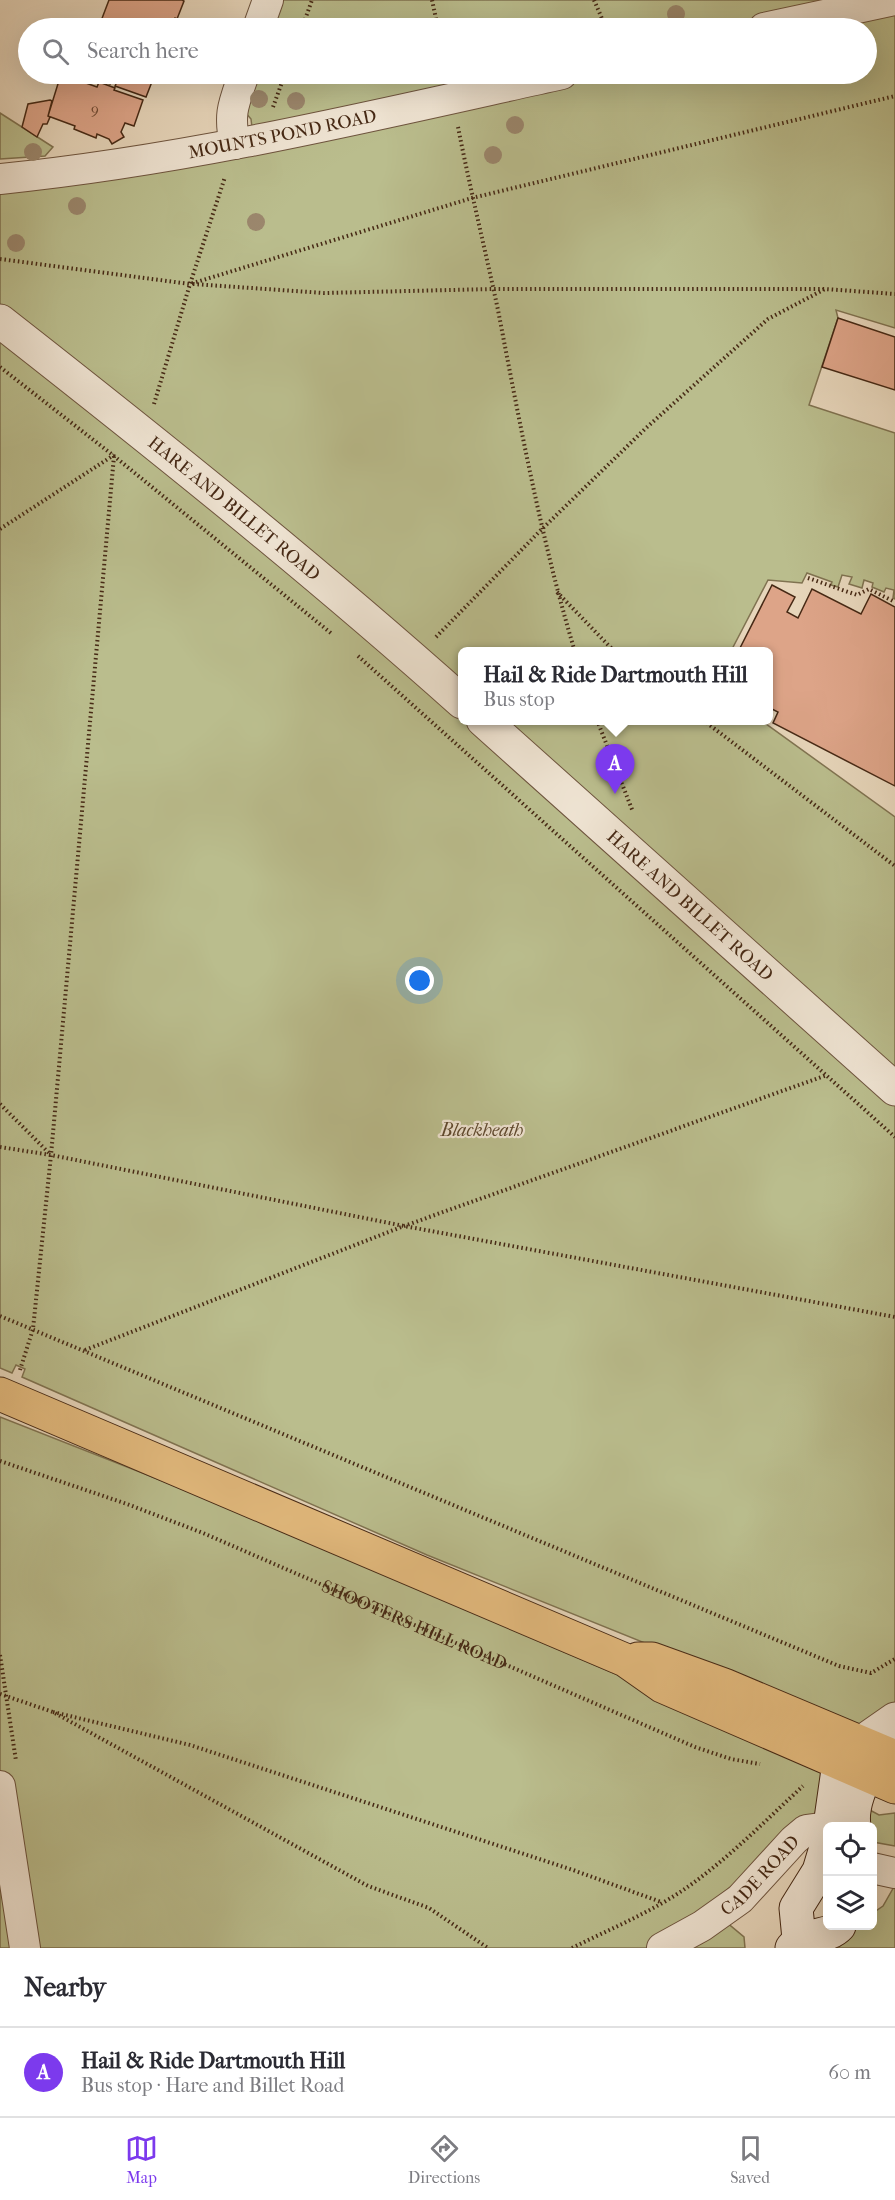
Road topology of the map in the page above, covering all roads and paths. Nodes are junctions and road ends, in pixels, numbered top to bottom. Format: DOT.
graph roads {
  1 [pos="268,0"];
  2 [pos="312,0"];
  3 [pos="432,0"];
  4 [pos="594,0"];
  5 [pos="894,0"];
  6 [pos="262,18"];
  7 [pos="306,18"];
  8 [pos="436,18"];
  9 [pos="602,18"];
  10 [pos="774,18"];
  11 [pos="241,84"];
  12 [pos="281,84"];
  13 [pos="516,84"];
  14 [pos="895,96"];
  15 [pos="452,98"];
  16 [pos="271,112"];
  17 [pos="235,144"];
  18 [pos="0,179"];
  19 [pos="472,198"];
  20 [pos="0,259"];
  21 [pos="190,284"];
  22 [pos="493,289"];
  23 [pos="825,289"];
  24 [pos="895,294"];
  25 [pos="0,321"];
  26 [pos="0,367"];
  27 [pos="151,414"];
  28 [pos="121,447"];
  29 [pos="114,456"];
  30 [pos="0,529"];
  31 [pos="541,530"];
  32 [pos="808,578"];
  33 [pos="556,591"];
  34 [pos="895,602"];
  35 [pos="335,636"];
  36 [pos="429,644"];
  37 [pos="574,647"];
  38 [pos="611,647"];
  39 [pos="353,652"];
  40 [pos="458,699"];
  41 [pos="489,725"];
  42 [pos="599,725"];
  43 [pos="710,725"];
  44 [pos="636,817"];
  45 [pos="895,866"];
  46 [pos="859,1058"];
  47 [pos="825,1076"];
  48 [pos="895,1089"];
  49 [pos="0,1104"];
  50 [pos="895,1137"];
  51 [pos="0,1147"];
  52 [pos="51,1155"];
  53 [pos="404,1226"];
  54 [pos="0,1316"];
  55 [pos="895,1317"];
  56 [pos="33,1329"];
  57 [pos="84,1351"];
  58 [pos="21,1367"];
  59 [pos="0,1394"];
  60 [pos="0,1461"];
  61 [pos="895,1659"];
  62 [pos="0,1694"];
  63 [pos="53,1712"];
  64 [pos="895,1719"];
  65 [pos="873,1762"];
  66 [pos="765,1764"];
  67 [pos="809,1781"];
  68 [pos="0,1786"];
  69 [pos="832,1822"];
  70 [pos="854,1822"];
  71 [pos="823,1828"];
  72 [pos="823,1860"];
  73 [pos="877,1869"];
  74 [pos="895,1873"];
  75 [pos="661,1902"];
  76 [pos="834,1930"];
  77 [pos="795,1944"];
  78 [pos="26,1948"];
  79 [pos="488,1948"];
  80 [pos="572,1948"];
  81 [pos="662,1948"];
  1 -- 6 [label="street"];
  2 -- 7 [label="path"];
  3 -- 8 [label="path"];
  4 -- 9 [label="path"];
  5 -- 10 [label="street"];
  11 -- 17 [label="street"];
  12 -- 16 [label="path"];
  13 -- 15 [label="street, MOUNTS POND ROAD"];
  14 -- 19 [label="path"];
  15 -- 17 [label="street, MOUNTS POND ROAD"];
  15 -- 19 [label="path"];
  17 -- 18 [label="street, MOUNTS POND ROAD"];
  17 -- 21 [label="path"];
  19 -- 21 [label="path"];
  19 -- 22 [label="path"];
  20 -- 21 [label="path"];
  21 -- 22 [label="path"];
  21 -- 27 [label="path"];
  22 -- 23 [label="path"];
  22 -- 31 [label="path"];
  23 -- 24 [label="path"];
  23 -- 31 [label="path"];
  25 -- 40 [label="street, HARE AND BILLET ROAD"];
  26 -- 29 [label="path"];
  28 -- 29 [label="path"];
  29 -- 30 [label="path"];
  29 -- 35 [label="path"];
  29 -- 52 [label="path"];
  31 -- 33 [label="path"];
  31 -- 36 [label="path"];
  32 -- 34 [label="path"];
  33 -- 37 [label="path"];
  33 -- 38 [label="path"];
  39 -- 47 [label="path"];
  41 -- 46 [label="street, HARE AND BILLET ROAD"];
  42 -- 44 [label="path"];
  43 -- 45 [label="path"];
  46 -- 47 [label="path"];
  46 -- 48 [label="street, HARE AND BILLET ROAD"];
  47 -- 50 [label="path"];
  47 -- 53 [label="path"];
  49 -- 52 [label="path"];
  51 -- 52 [label="path"];
  52 -- 53 [label="path"];
  52 -- 56 [label="path"];
  53 -- 55 [label="path"];
  53 -- 57 [label="path"];
  54 -- 56 [label="path"];
  56 -- 57 [label="path"];
  56 -- 58 [label="path"];
  57 -- 61 [label="path"];
  59 -- 65 [label="highway"];
  60 -- 66 [label="path, SHOOTERS HILL ROAD"];
  62 -- 63 [label="path"];
  63 -- 75 [label="path"];
  63 -- 79 [label="path"];
  64 -- 65 [label="street"];
  65 -- 69 [label="street"];
  65 -- 70 [label="street"];
  67 -- 75 [label="path"];
  68 -- 78 [label="street"];
  71 -- 81 [label="street, CADE ROAD"];
  72 -- 77 [label="street"];
  73 -- 74 [label="street"];
  75 -- 80 [label="path"];
  76 -- 77 [label="street"];
}
